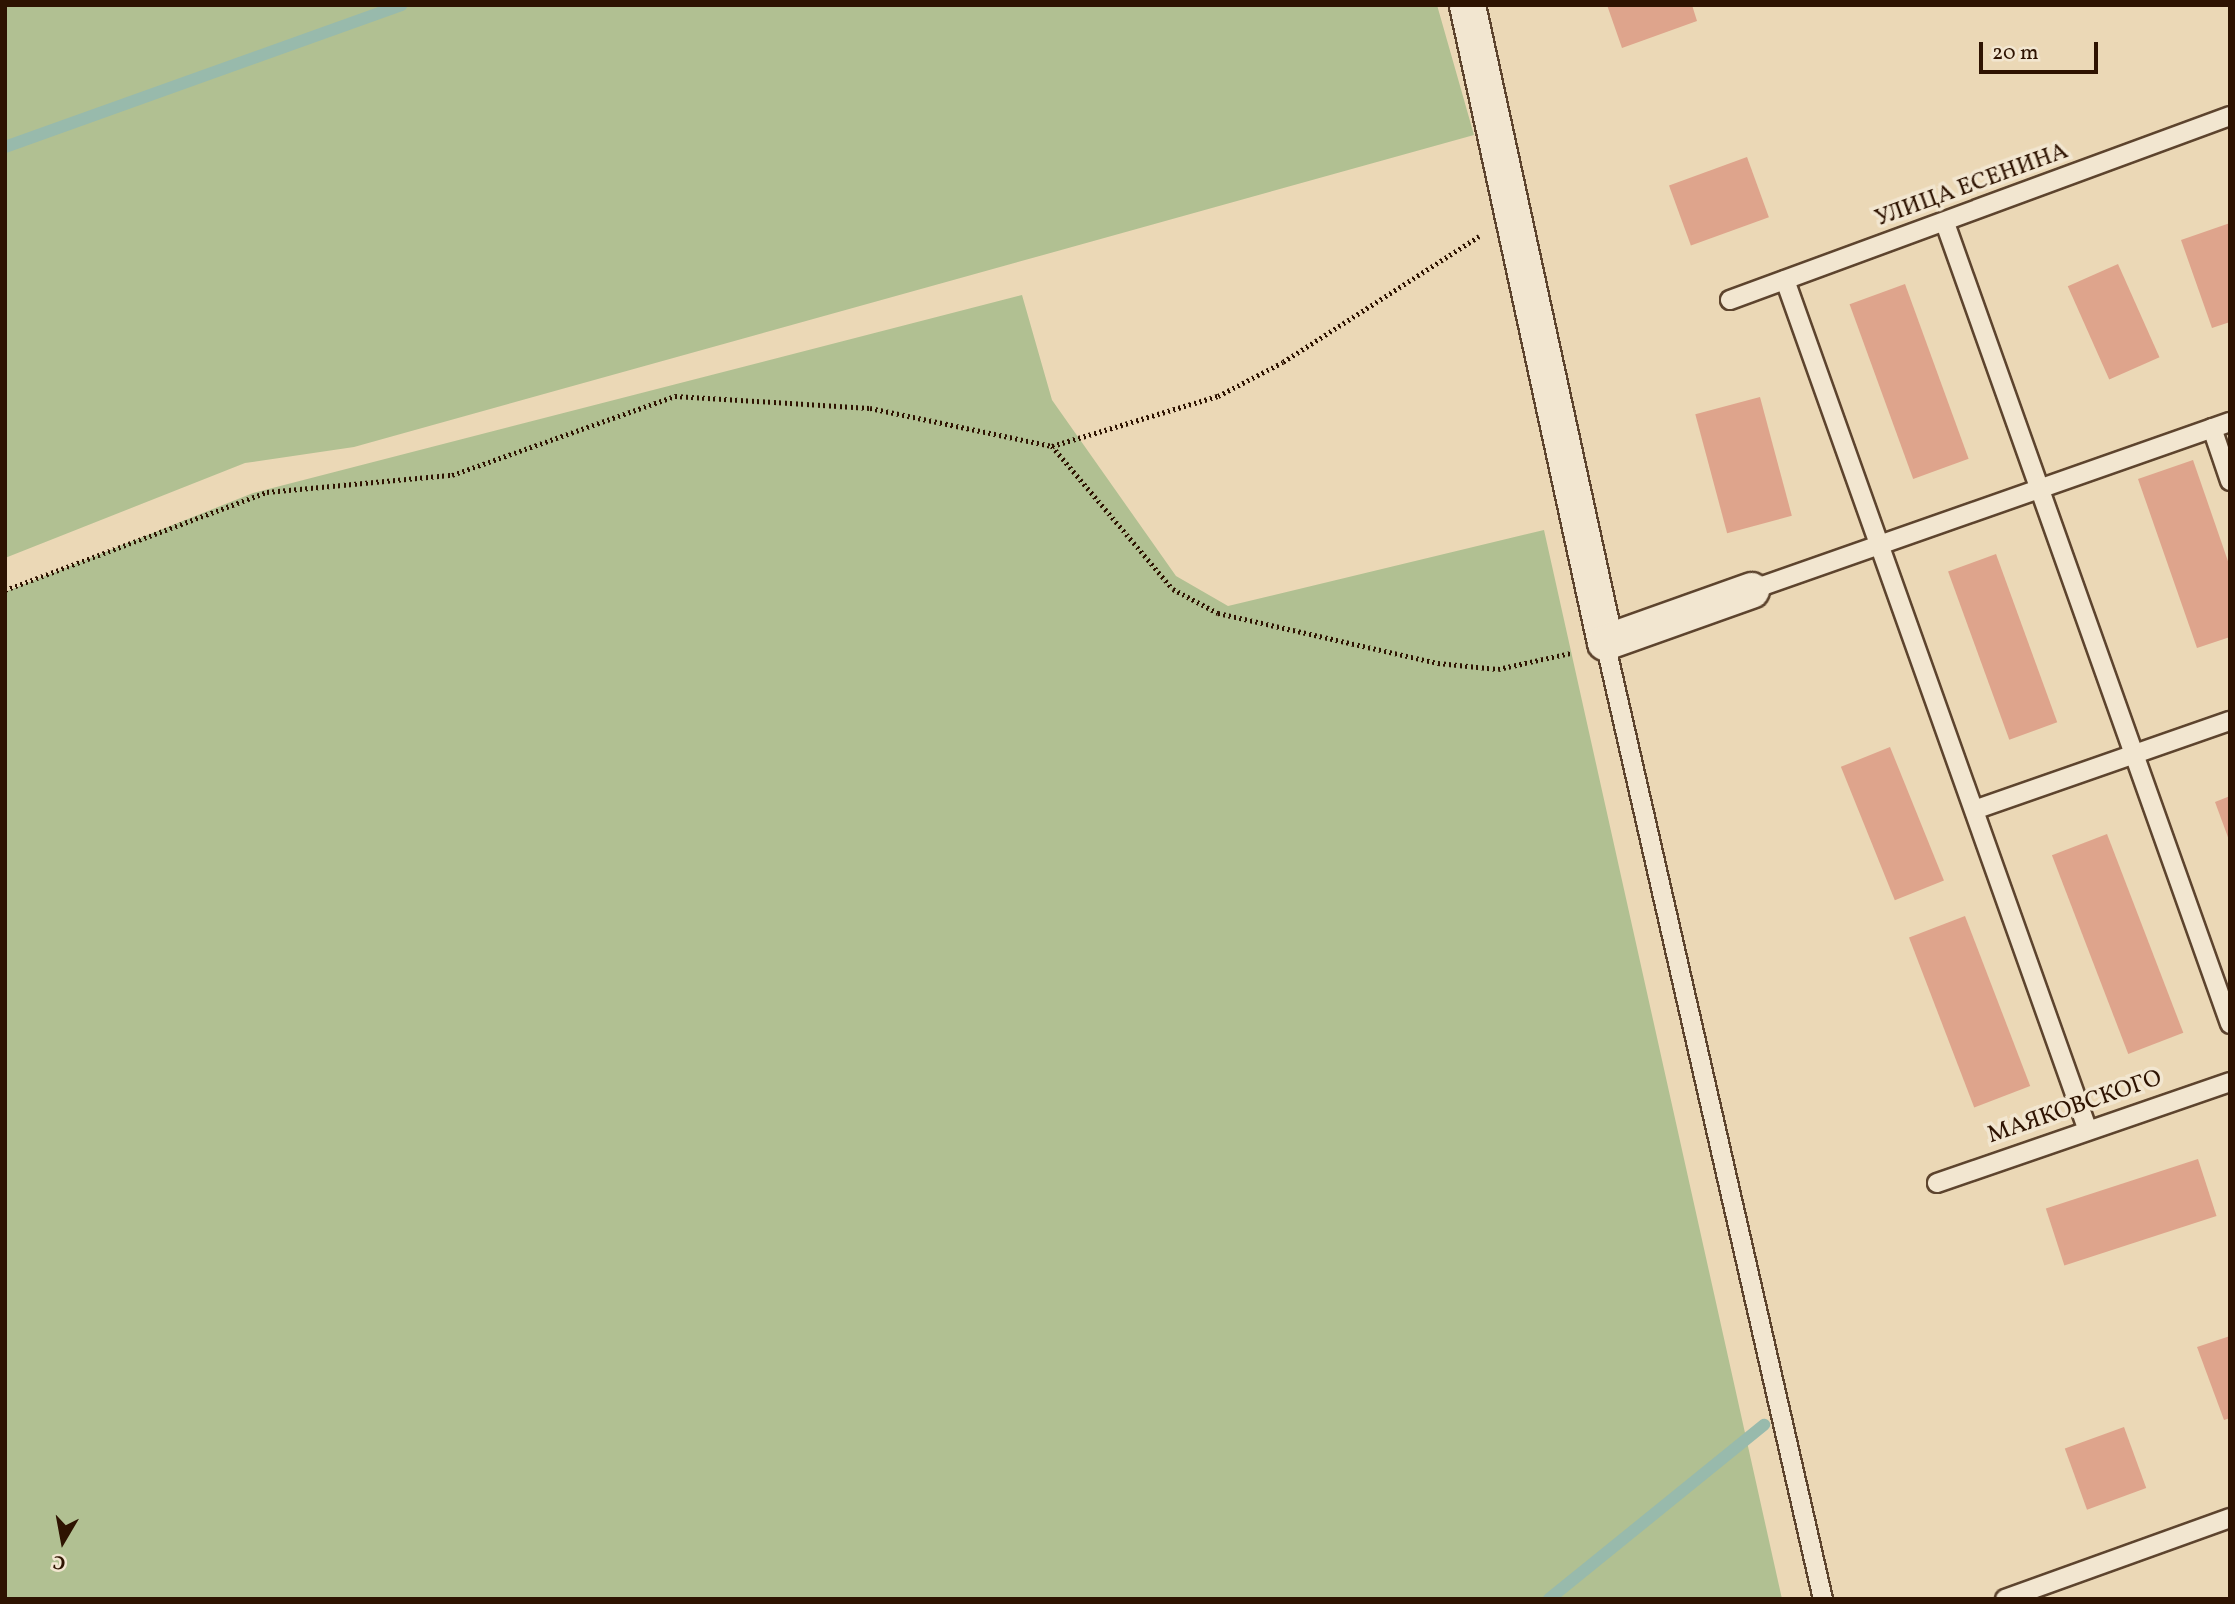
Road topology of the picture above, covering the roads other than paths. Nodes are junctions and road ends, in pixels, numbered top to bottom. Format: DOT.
graph roads {
  1 [pos="1467,5"];
  2 [pos="2230,116"];
  3 [pos="1945,223"];
  4 [pos="1785,280"];
  5 [pos="1730,300"];
  6 [pos="2230,422"];
  7 [pos="2212,428"];
  8 [pos="2230,481"];
  9 [pos="2037,490"];
  10 [pos="1878,546"];
  11 [pos="1751,590"];
  12 [pos="1605,642"];
  13 [pos="2230,721"];
  14 [pos="2136,754"];
  15 [pos="1977,809"];
  16 [pos="2230,1024"];
  17 [pos="2230,1082"];
  18 [pos="2087,1128"];
  19 [pos="1937,1183"];
  20 [pos="2230,1518"];
  21 [pos="1823,1599"];
  22 [pos="2005,1599"];
  1 -- 12 [label="street"];
  2 -- 3 [label="lane, УЛИЦА ЕСЕНИНА"];
  3 -- 4 [label="lane, УЛИЦА ЕСЕНИНА"];
  3 -- 9 [label="lane"];
  4 -- 5 [label="lane, УЛИЦА ЕСЕНИНА"];
  4 -- 10 [label="lane"];
  6 -- 7 [label="lane"];
  7 -- 8 [label="lane"];
  7 -- 9 [label="lane"];
  9 -- 10 [label="lane"];
  9 -- 14 [label="lane"];
  10 -- 11 [label="lane"];
  10 -- 15 [label="lane"];
  11 -- 12 [label="street"];
  12 -- 21 [label="lane"];
  13 -- 14 [label="lane"];
  14 -- 15 [label="lane"];
  14 -- 16 [label="lane"];
  15 -- 18 [label="lane"];
  17 -- 18 [label="lane, МАЯКОВСКОГО"];
  18 -- 19 [label="lane, МАЯКОВСКОГО"];
  20 -- 22 [label="lane"];
}
